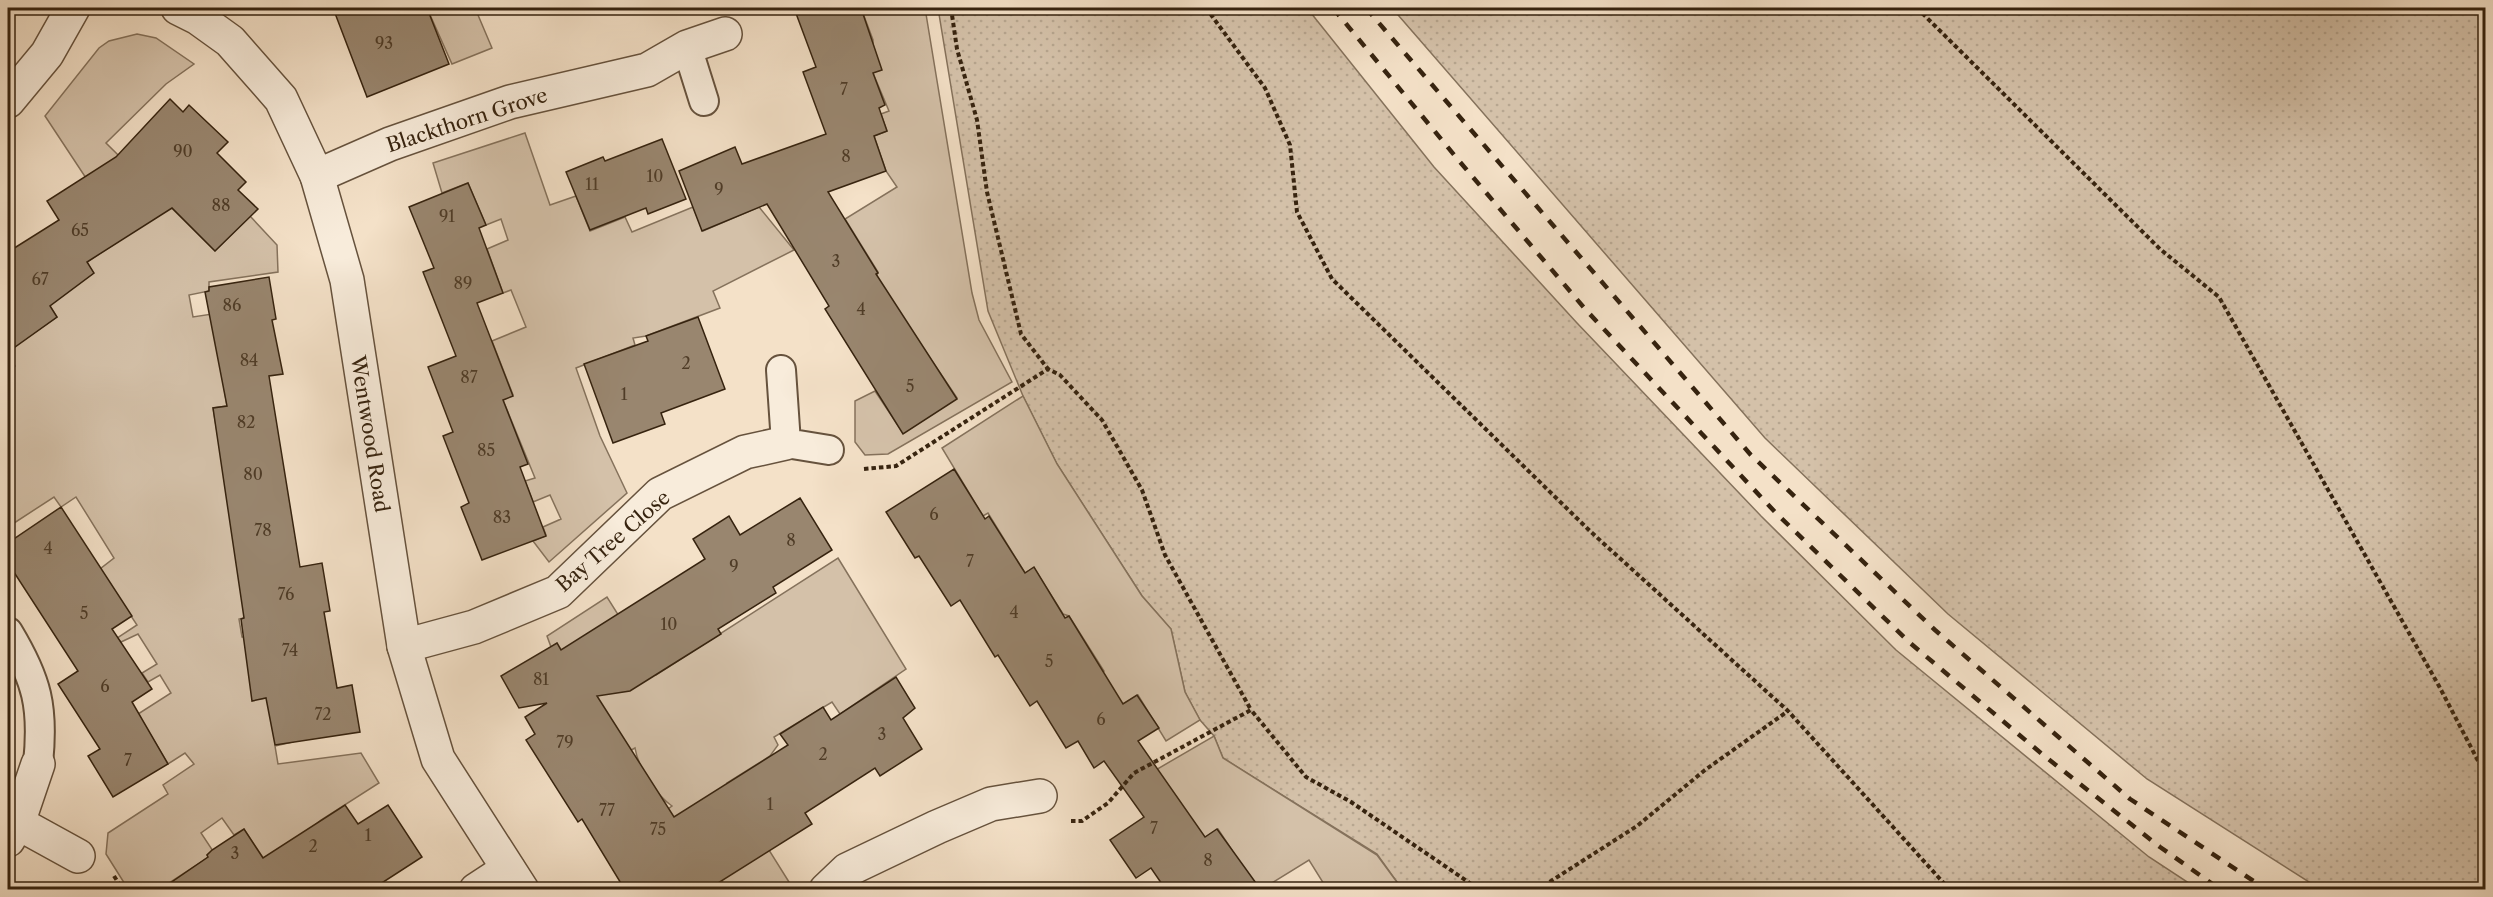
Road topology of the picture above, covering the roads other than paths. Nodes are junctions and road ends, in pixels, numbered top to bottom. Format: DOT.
graph roads {
  1 [pos="73,8"];
  2 [pos="178,8"];
  3 [pos="725,34"];
  4 [pos="687,47"];
  5 [pos="704,100"];
  6 [pos="8,101"];
  7 [pos="317,176"];
  8 [pos="781,370"];
  9 [pos="786,443"];
  10 [pos="830,450"];
  11 [pos="8,632"];
  12 [pos="404,646"];
  13 [pos="38,764"];
  14 [pos="1040,796"];
  15 [pos="13,831"];
  16 [pos="78,856"];
  17 [pos="515,879"];
  18 [pos="476,890"];
  19 [pos="825,890"];
  1 -- 6 [label="street"];
  2 -- 7 [label="street, Wentwood Road"];
  3 -- 4 [label="street, Blackthorn Grove"];
  4 -- 5 [label="lane"];
  4 -- 7 [label="street, Blackthorn Grove"];
  7 -- 12 [label="street, Wentwood Road"];
  8 -- 9 [label="lane"];
  9 -- 10 [label="lane, Bay Tree Close"];
  9 -- 12 [label="street, Bay Tree Close"];
  11 -- 13 [label="lane"];
  12 -- 17 [label="street, Wentwood Road"];
  13 -- 15 [label="street"];
  14 -- 19 [label="street"];
  15 -- 16 [label="street"];
  17 -- 18 [label="street"];
}
